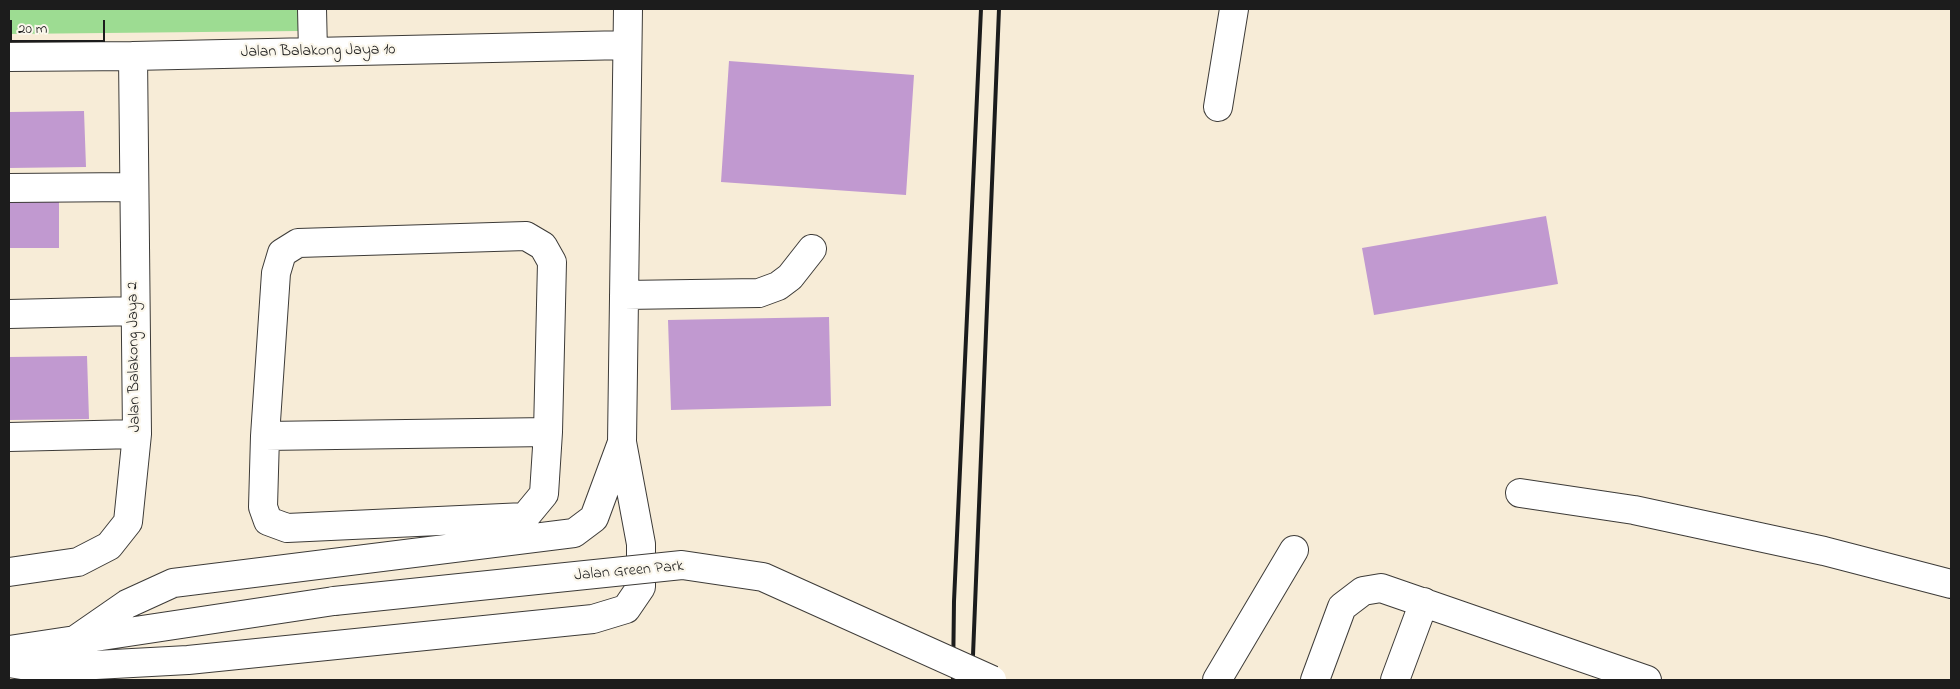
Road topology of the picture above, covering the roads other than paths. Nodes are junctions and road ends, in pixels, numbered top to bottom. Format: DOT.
graph roads {
  1 [pos="312,9"];
  2 [pos="628,9"];
  3 [pos="1234,9"];
  4 [pos="627,45"];
  5 [pos="313,52"];
  6 [pos="133,56"];
  7 [pos="9,57"];
  8 [pos="1218,108"];
  9 [pos="134,187"];
  10 [pos="9,188"];
  11 [pos="812,249"];
  12 [pos="624,295"];
  13 [pos="135,311"];
  14 [pos="9,314"];
  15 [pos="548,432"];
  16 [pos="137,434"];
  17 [pos="264,436"];
  18 [pos="9,437"];
  19 [pos="622,442"];
  20 [pos="1520,494"];
  21 [pos="473,520"];
  22 [pos="472,547"];
  23 [pos="1294,550"];
  24 [pos="9,572"];
  25 [pos="1951,584"];
  26 [pos="1424,602"];
  27 [pos="76,640"];
  28 [pos="9,650"];
  29 [pos="9,663"];
  30 [pos="992,680"];
  31 [pos="1217,680"];
  32 [pos="1315,680"];
  33 [pos="1395,680"];
  34 [pos="1647,680"];
  1 -- 5 [label="street"];
  2 -- 4 [label="street"];
  3 -- 8 [label="street"];
  4 -- 5 [label="street, Jalan Balakong Jaya 10"];
  4 -- 12 [label="street"];
  5 -- 6 [label="street, Jalan Balakong Jaya 10"];
  6 -- 7 [label="street, Jalan Balakong Jaya 10"];
  6 -- 9 [label="street, Jalan Balakong Jaya 2"];
  9 -- 10 [label="street"];
  9 -- 13 [label="street, Jalan Balakong Jaya 2"];
  11 -- 12 [label="street"];
  12 -- 19 [label="street"];
  13 -- 14 [label="street"];
  13 -- 16 [label="street, Jalan Balakong Jaya 2"];
  15 -- 17 [label="street"];
  15 -- 17 [label="street"];
  15 -- 21 [label="street"];
  16 -- 18 [label="street"];
  16 -- 24 [label="street, Jalan Balakong Jaya 2"];
  17 -- 21 [label="street"];
  19 -- 22 [label="street"];
  19 -- 29 [label="street"];
  20 -- 25 [label="street"];
  21 -- 22 [label="street"];
  22 -- 27 [label="street"];
  23 -- 31 [label="street"];
  26 -- 32 [label="street"];
  26 -- 33 [label="street"];
  26 -- 34 [label="street"];
  27 -- 28 [label="street, Jalan Green Park"];
  27 -- 30 [label="street, Jalan Green Park, bridge"];
}
